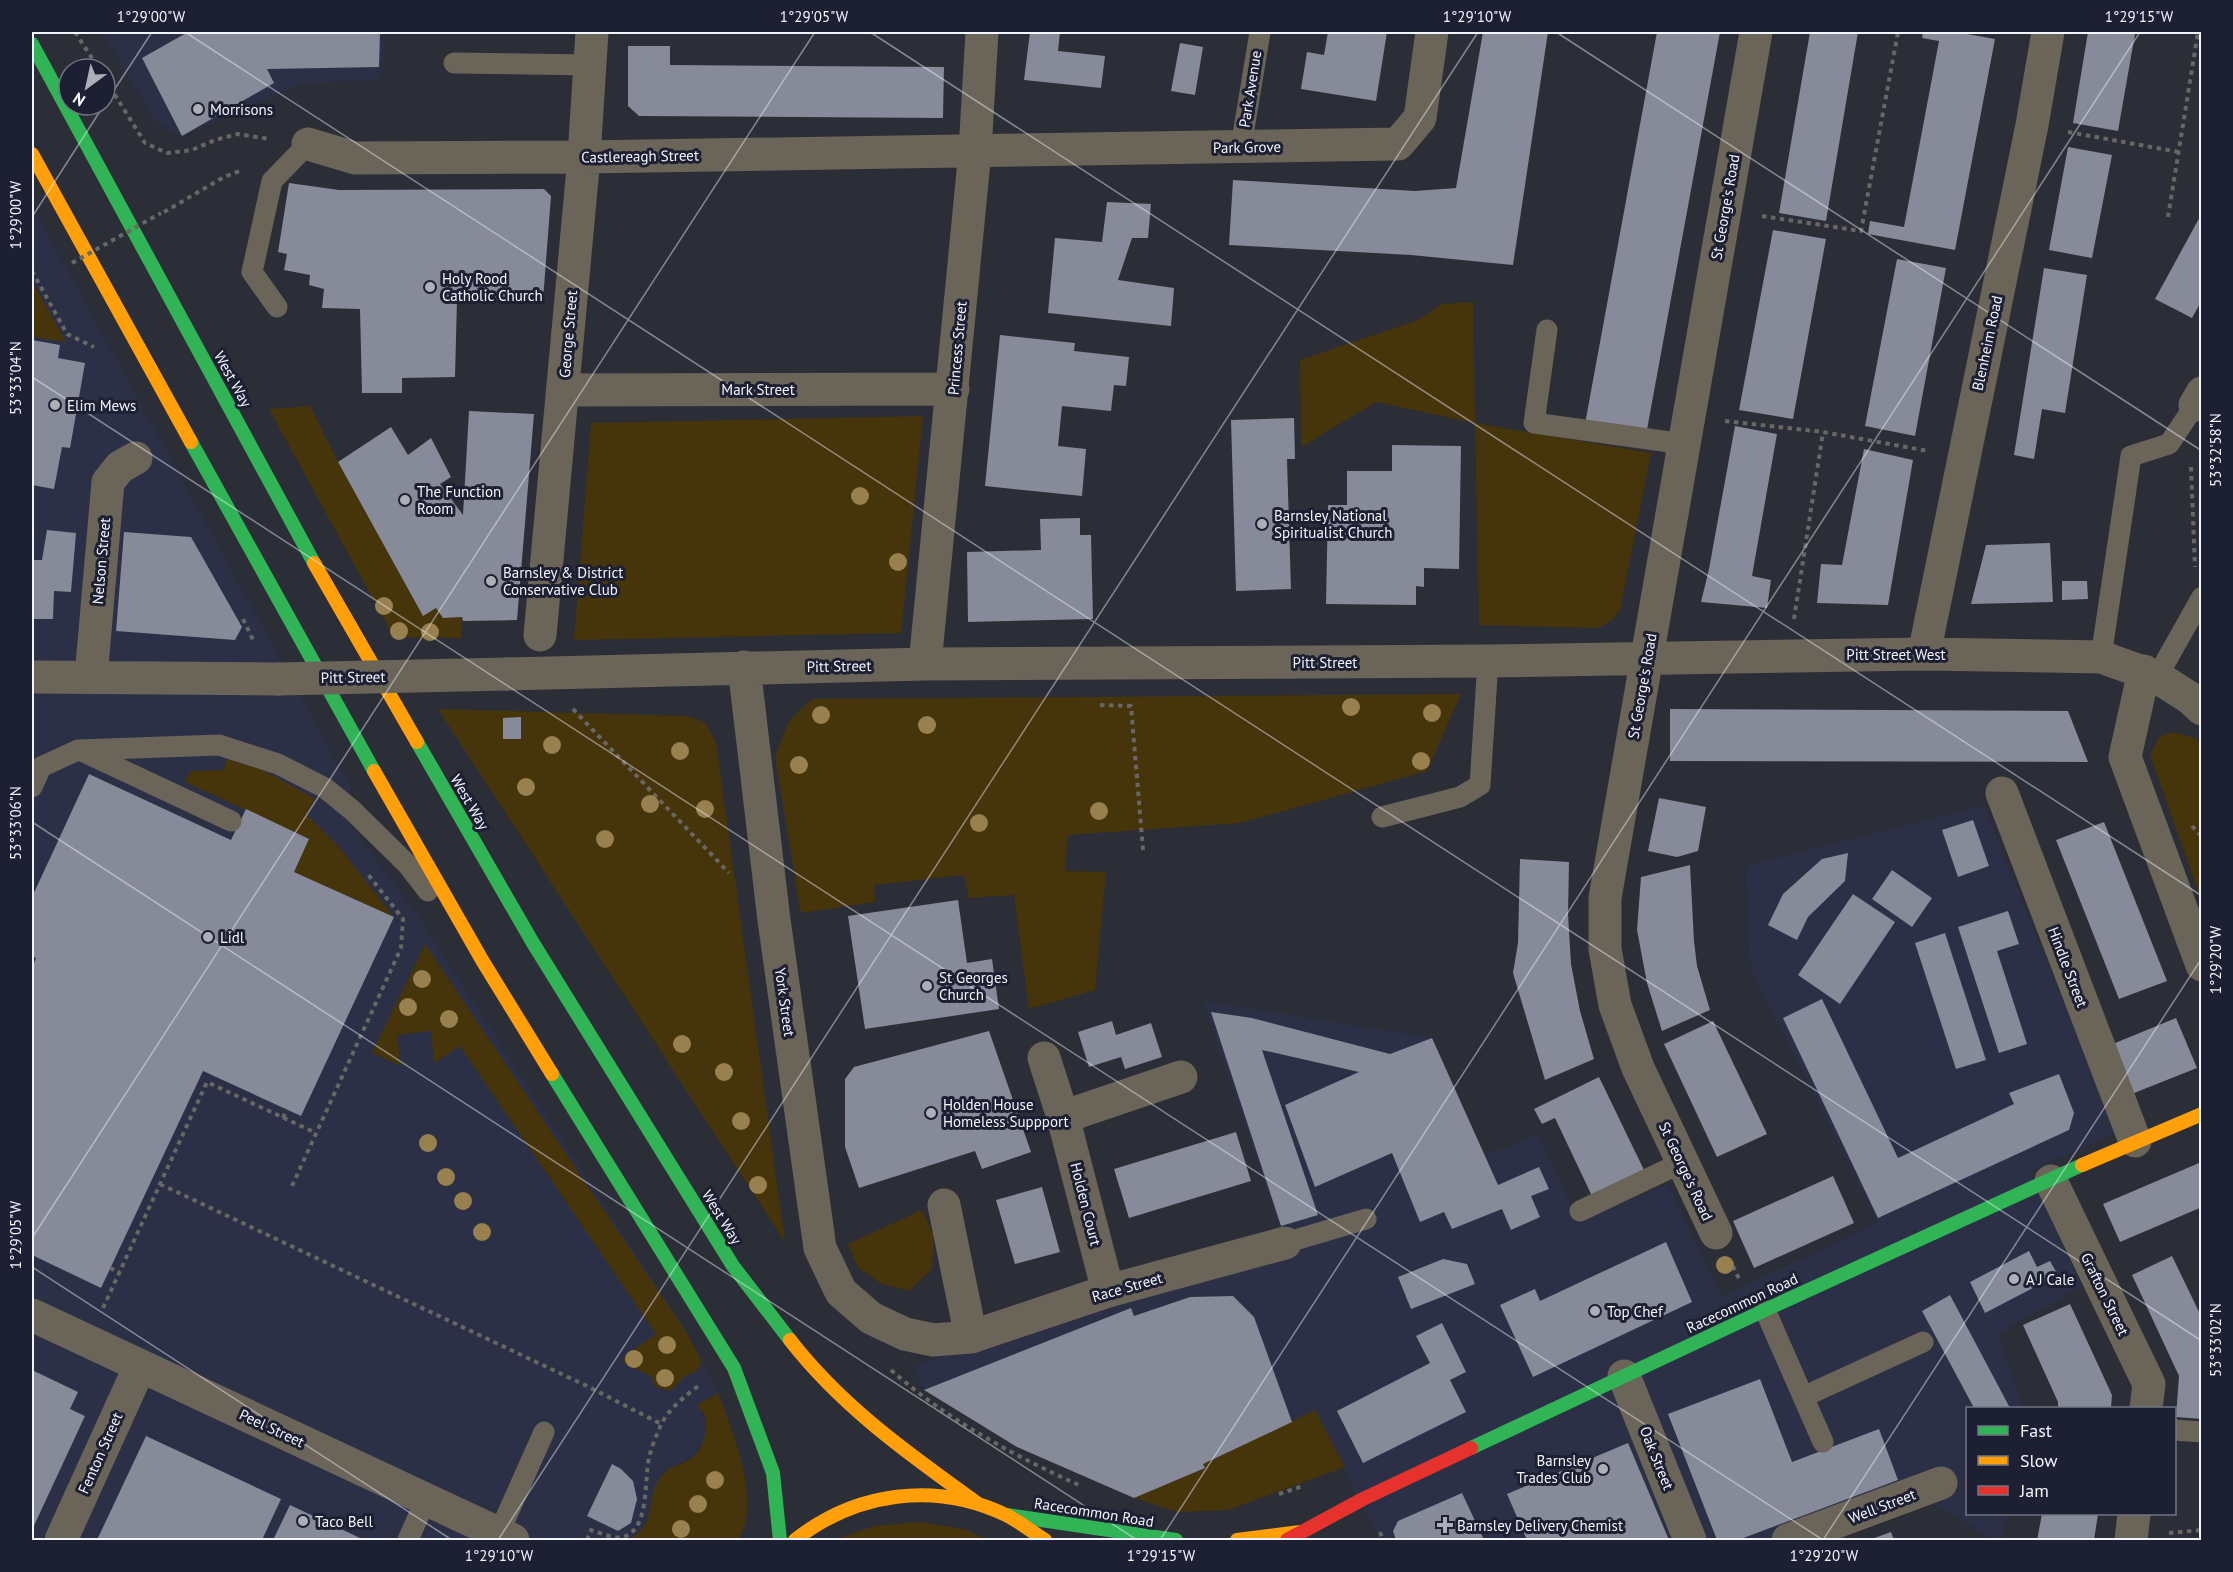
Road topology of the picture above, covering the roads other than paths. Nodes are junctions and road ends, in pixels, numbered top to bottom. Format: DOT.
graph roads {
  1 [pos="592,32"];
  2 [pos="982,32"];
  3 [pos="1260,32"];
  4 [pos="1432,32"];
  5 [pos="1756,32"];
  6 [pos="2048,32"];
  7 [pos="32,44"];
  8 [pos="454,63"];
  9 [pos="590,65"];
  10 [pos="308,144"];
  11 [pos="1241,147"];
  12 [pos="975,151"];
  13 [pos="32,154"];
  14 [pos="584,157"];
  15 [pos="277,307"];
  16 [pos="1547,330"];
  17 [pos="953,389"];
  18 [pos="563,390"];
  19 [pos="2198,399"];
  20 [pos="1686,430"];
  21 [pos="136,458"];
  22 [pos="2202,597"];
  23 [pos="540,635"];
  24 [pos="1924,654"];
  25 [pos="1647,657"];
  26 [pos="2101,657"];
  27 [pos="1488,661"];
  28 [pos="925,664"];
  29 [pos="744,667"];
  30 [pos="2150,674"];
  31 [pos="32,677"];
  32 [pos="91,677"];
  33 [pos="2202,709"];
  34 [pos="78,750"];
  35 [pos="32,787"];
  36 [pos="2001,793"];
  37 [pos="1382,817"];
  38 [pos="231,820"];
  39 [pos="482,960"];
  40 [pos="2202,965"];
  41 [pos="1044,1058"];
  42 [pos="1181,1077"];
  43 [pos="2202,1114"];
  44 [pos="1063,1117"];
  45 [pos="2135,1142"];
  46 [pos="1683,1162"];
  47 [pos="2051,1181"];
  48 [pos="944,1205"];
  49 [pos="1580,1211"];
  50 [pos="1366,1219"];
  51 [pos="1716,1233"];
  52 [pos="1285,1243"];
  53 [pos="1108,1291"];
  54 [pos="1760,1312"];
  55 [pos="32,1315"];
  56 [pos="871,1318"];
  57 [pos="971,1337"];
  58 [pos="1923,1342"];
  59 [pos="140,1366"];
  60 [pos="1624,1376"];
  61 [pos="1803,1397"];
  62 [pos="2146,1407"];
  63 [pos="2176,1430"];
  64 [pos="544,1432"];
  65 [pos="2202,1432"];
  66 [pos="1823,1442"];
  67 [pos="1941,1483"];
  68 [pos="426,1499"];
  69 [pos="977,1503"];
  70 [pos="1007,1515"];
  71 [pos="2134,1515"];
  72 [pos="506,1537"];
  73 [pos="1300,1538"];
  74 [pos="61,1540"];
  75 [pos="408,1540"];
  76 [pos="780,1540"];
  77 [pos="795,1540"];
  78 [pos="1045,1540"];
  79 [pos="1176,1540"];
  80 [pos="1237,1540"];
  81 [pos="1690,1540"];
  82 [pos="1788,1540"];
  83 [pos="2132,1540"];
  1 -- 9 [label="street, George Street"];
  2 -- 12 [label="street, Princess Street"];
  3 -- 11 [label="lane, Park Avenue"];
  4 -- 11 [label="street, Park Grove"];
  5 -- 20 [label="street, St George's Road"];
  6 -- 24 [label="street, Blenheim Road"];
  7 -- 69 [label="main road, West Way"];
  8 -- 9 [label="lane"];
  9 -- 14 [label="street, George Street"];
  10 -- 14 [label="street, Castlereagh Street"];
  10 -- 15 [label="lane"];
  11 -- 12 [label="street, Park Grove"];
  12 -- 14 [label="street, Castlereagh Street"];
  12 -- 17 [label="street, Princess Street"];
  13 -- 39 [label="main road"];
  14 -- 18 [label="street, George Street"];
  16 -- 20 [label="lane"];
  17 -- 18 [label="street, Mark Street"];
  17 -- 28 [label="street, Princess Street"];
  18 -- 23 [label="street, George Street"];
  19 -- 26 [label="lane"];
  20 -- 25 [label="street, St George's Road"];
  21 -- 32 [label="street, Nelson Street"];
  22 -- 30 [label="lane"];
  24 -- 25 [label="street, Pitt Street West"];
  24 -- 26 [label="street, Pitt Street West"];
  25 -- 27 [label="street, Pitt Street"];
  25 -- 46 [label="street, St George's Road"];
  26 -- 30 [label="street, Pitt Street West"];
  27 -- 28 [label="street, Pitt Street"];
  27 -- 37 [label="lane"];
  28 -- 29 [label="street, Pitt Street"];
  29 -- 32 [label="street, Pitt Street, bridge"];
  29 -- 56 [label="street, York Street"];
  30 -- 33 [label="street, Pitt Street West"];
  30 -- 40 [label="street"];
  31 -- 32 [label="street, Pitt Street"];
  34 -- 35 [label="lane"];
  34 -- 38 [label="lane"];
  34 -- 39 [label="lane"];
  36 -- 45 [label="street, Hindle Street"];
  39 -- 76 [label="main road"];
  41 -- 44 [label="street, Holden Court"];
  42 -- 44 [label="street"];
  43 -- 45 [label="main road, Racecommon Road"];
  44 -- 53 [label="street, Holden Court"];
  45 -- 47 [label="main road, Racecommon Road"];
  46 -- 49 [label="lane"];
  46 -- 51 [label="street, St George's Road"];
  47 -- 54 [label="main road, Racecommon Road"];
  47 -- 62 [label="street, Grafton Street"];
  48 -- 57 [label="street"];
  50 -- 52 [label="lane"];
  52 -- 53 [label="street, Race Street"];
  53 -- 57 [label="street, Race Street"];
  54 -- 60 [label="main road, Racecommon Road"];
  54 -- 61 [label="lane"];
  55 -- 59 [label="street, Peel Street"];
  56 -- 57 [label="street, Race Street"];
  58 -- 61 [label="lane"];
  59 -- 68 [label="street, Peel Street"];
  59 -- 74 [label="street, Fenton Street"];
  60 -- 73 [label="main road, Racecommon Road"];
  60 -- 81 [label="street, Oak Street"];
  61 -- 66 [label="lane"];
  63 -- 65 [label="lane"];
  64 -- 72 [label="lane"];
  67 -- 82 [label="street, Well Street"];
  68 -- 72 [label="street, Peel Street"];
  68 -- 75 [label="lane"];
  69 -- 70 [label="main road"];
  69 -- 77 [label="main road"];
  70 -- 78 [label="main road"];
  70 -- 79 [label="main road, Racecommon Road"];
  71 -- 83 [label="street"];
  73 -- 80 [label="main road, Racecommon Road"];
}
